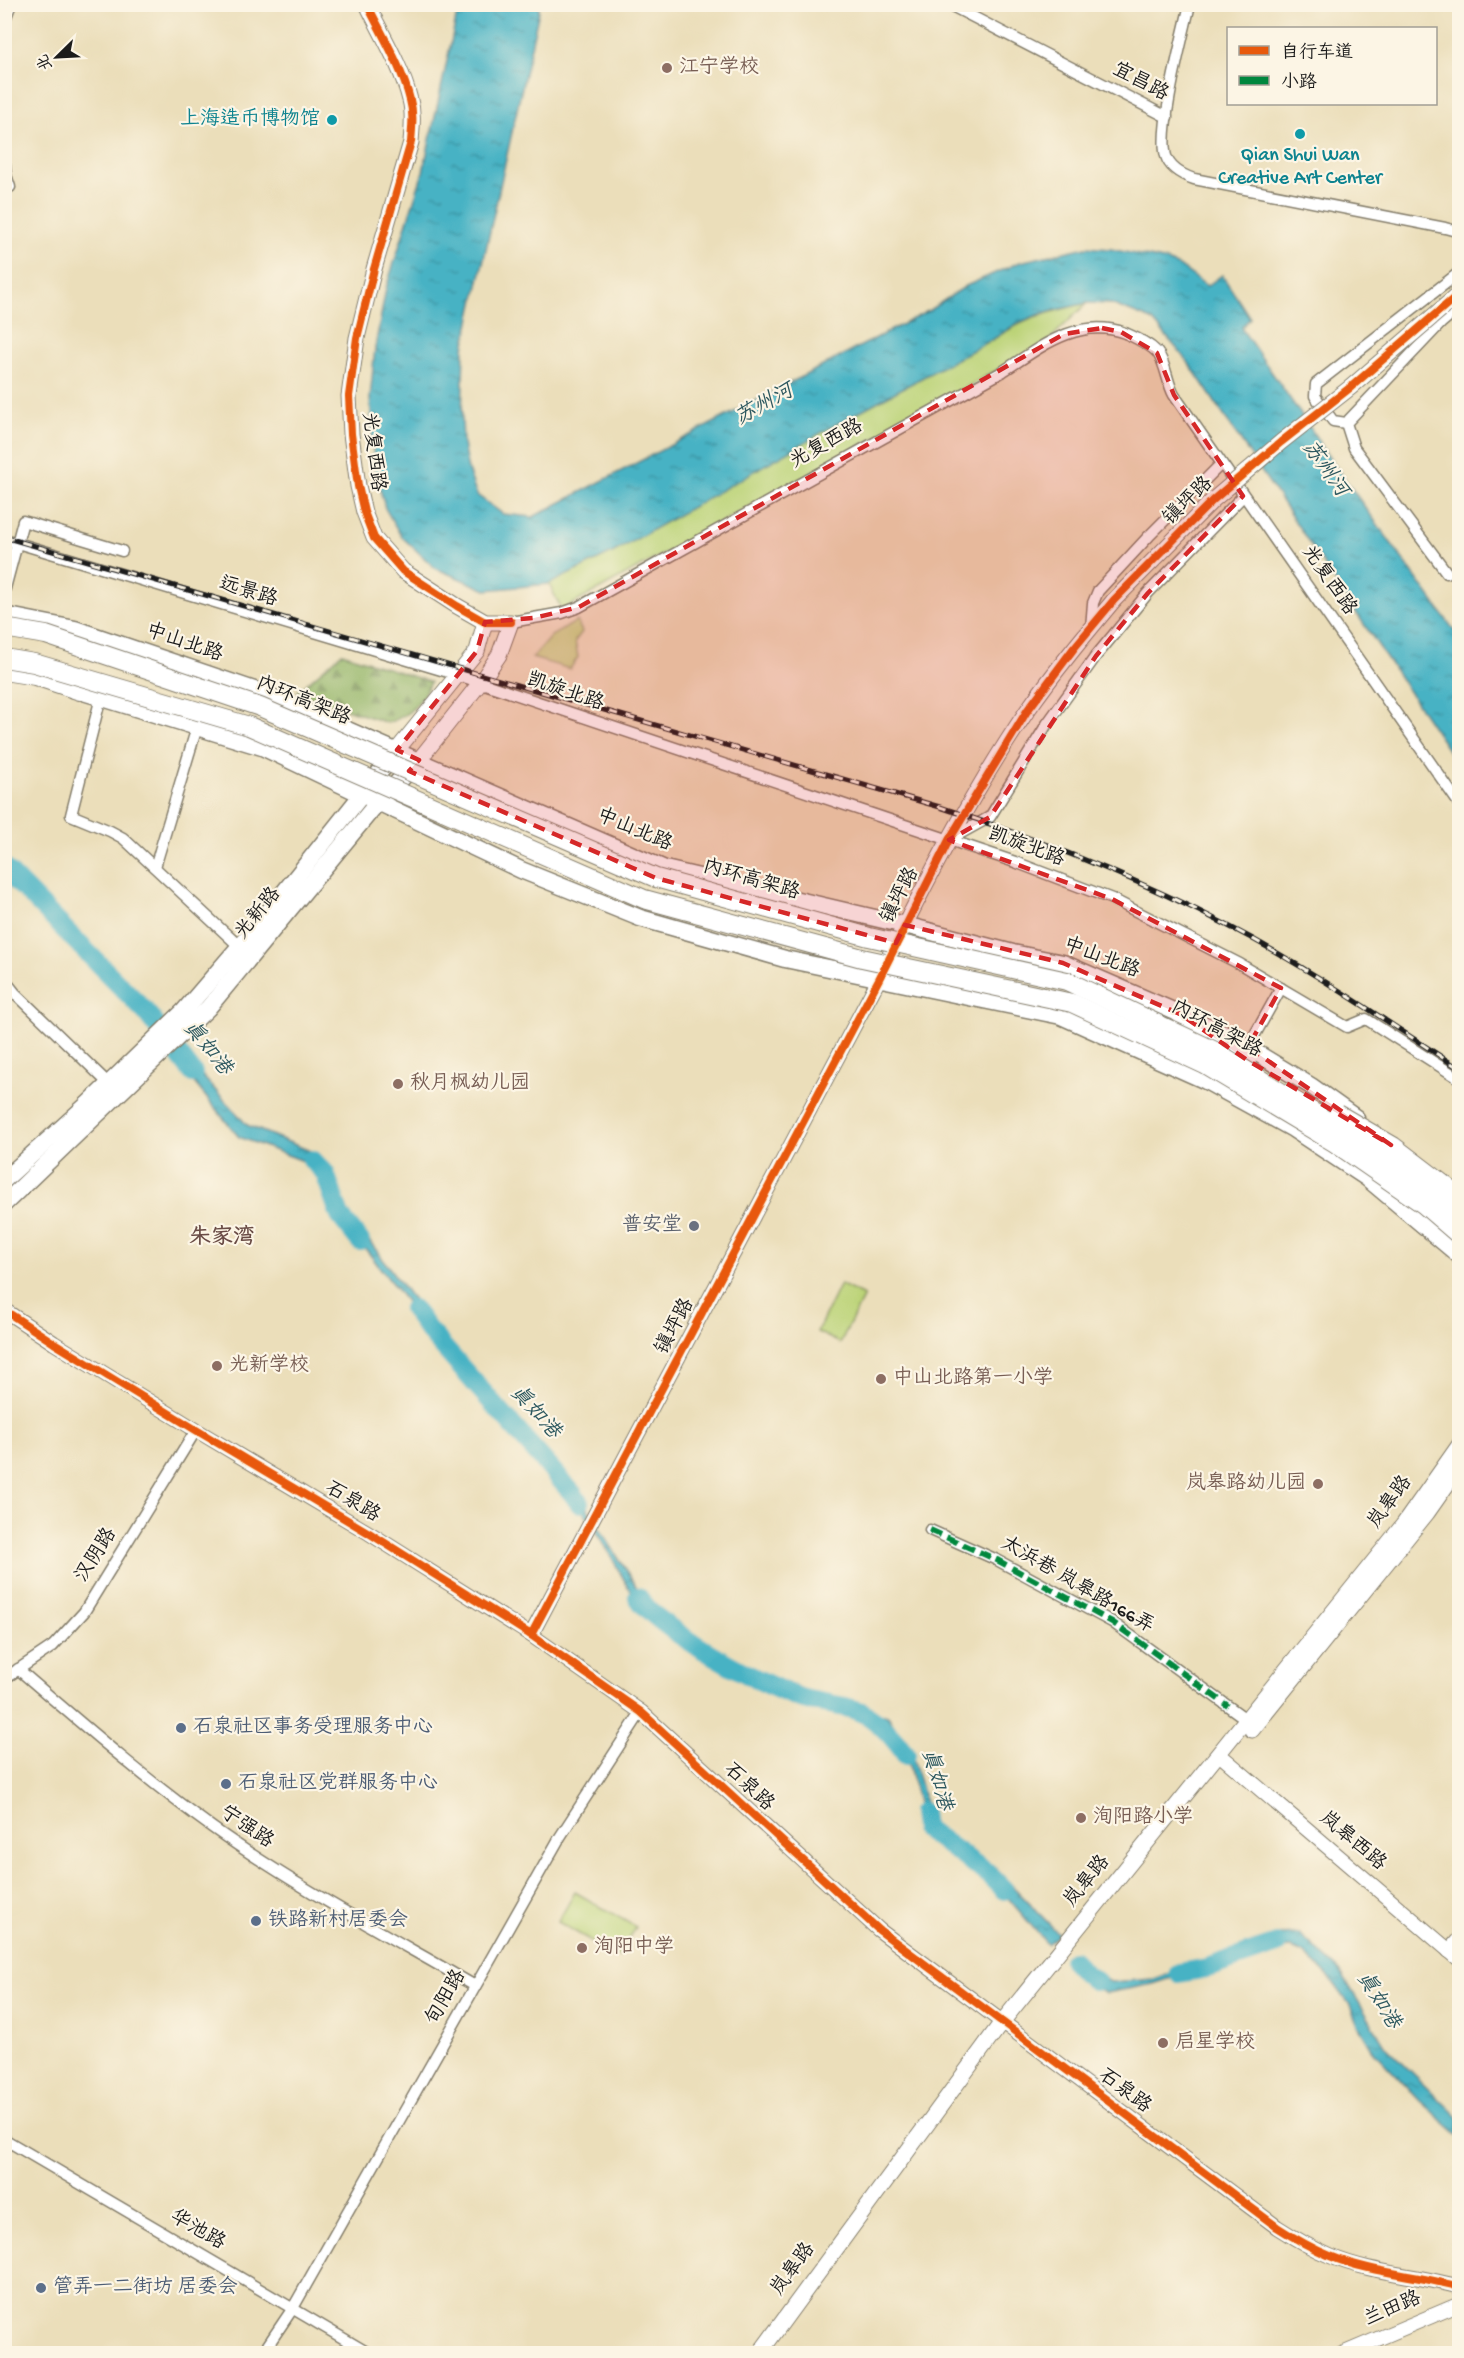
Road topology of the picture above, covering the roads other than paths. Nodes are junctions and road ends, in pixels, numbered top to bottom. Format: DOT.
graph roads {
  1 [pos="11,4"];
  2 [pos="367,4"];
  3 [pos="948,4"];
  4 [pos="1190,4"];
  5 [pos="4,22"];
  6 [pos="1167,117"];
  7 [pos="4,159"];
  8 [pos="9,187"];
  9 [pos="1460,232"];
  10 [pos="1460,273"];
  11 [pos="1460,293"];
  12 [pos="1460,307"];
  13 [pos="1346,423"];
  14 [pos="1221,464"];
  15 [pos="1243,496"];
  16 [pos="4,539"];
  17 [pos="16,543"];
  18 [pos="122,550"];
  19 [pos="1447,573"];
  20 [pos="4,592"];
  21 [pos="4,615"];
  22 [pos="485,621"];
  23 [pos="511,622"];
  24 [pos="4,628"];
  25 [pos="1091,628"];
  26 [pos="4,658"];
  27 [pos="4,673"];
  28 [pos="458,675"];
  29 [pos="480,683"];
  30 [pos="80,691"];
  31 [pos="101,697"];
  32 [pos="197,727"];
  33 [pos="398,750"];
  34 [pos="419,760"];
  35 [pos="361,795"];
  36 [pos="378,802"];
  37 [pos="1460,806"];
  38 [pos="949,840"];
  39 [pos="155,867"];
  40 [pos="905,925"];
  41 [pos="240,947"];
  42 [pos="879,978"];
  43 [pos="4,979"];
  44 [pos="1281,988"];
  45 [pos="1180,1014"];
  46 [pos="170,1035"];
  47 [pos="1247,1053"];
  48 [pos="129,1076"];
  49 [pos="1460,1079"];
  50 [pos="109,1084"];
  51 [pos="4,1180"];
  52 [pos="1460,1200"];
  53 [pos="4,1204"];
  54 [pos="1460,1217"];
  55 [pos="1460,1236"];
  56 [pos="1460,1256"];
  57 [pos="4,1310"];
  58 [pos="196,1431"];
  59 [pos="1460,1444"];
  60 [pos="1460,1466"];
  61 [pos="930,1530"];
  62 [pos="531,1635"];
  63 [pos="18,1669"];
  64 [pos="4,1678"];
  65 [pos="641,1712"];
  66 [pos="1251,1723"];
  67 [pos="1223,1758"];
  68 [pos="1460,1938"];
  69 [pos="1454,1955"];
  70 [pos="475,1986"];
  71 [pos="1005,2025"];
  72 [pos="4,2139"];
  73 [pos="1460,2287"];
  74 [pos="1460,2304"];
  75 [pos="293,2308"];
  76 [pos="262,2354"];
  77 [pos="370,2354"];
  78 [pos="759,2354"];
  79 [pos="769,2354"];
  80 [pos="1342,2354"];
  1 -- 5 [label="street"];
  2 -- 22 [label="main road, 光复西路"];
  3 -- 6 [label="street, 宜昌路"];
  4 -- 6 [label="street"];
  6 -- 9 [label="street, 宜昌路"];
  7 -- 8 [label="street"];
  10 -- 13 [label="street"];
  11 -- 25 [label="main road, 镇坪路, bridge"];
  12 -- 13 [label="street"];
  13 -- 19 [label="street"];
  14 -- 15 [label="street, 光复西路"];
  14 -- 23 [label="street, 光复西路"];
  14 -- 25 [label="street"];
  15 -- 37 [label="street, 光复西路"];
  15 -- 38 [label="street"];
  16 -- 17 [label="street, 远景路"];
  17 -- 18 [label="street"];
  17 -- 20 [label="street"];
  17 -- 28 [label="street, 远景路"];
  21 -- 33 [label="main road, 中山北路"];
  22 -- 23 [label="main road, 光复西路"];
  22 -- 28 [label="main road, 光新路"];
  23 -- 29 [label="main road, 光新路"];
  24 -- 54 [label="highway, 内环高架路, bridge"];
  25 -- 38 [label="main road, 镇坪路"];
  26 -- 55 [label="highway, 内环高架路, bridge"];
  27 -- 30 [label="main road"];
  27 -- 30 [label="highway"];
  28 -- 29 [label="street, 远景路"];
  28 -- 33 [label="main road, 光新路"];
  29 -- 34 [label="main road, 光新路"];
  29 -- 38 [label="street, 凯旋北路"];
  30 -- 31 [label="main road"];
  31 -- 32 [label="main road"];
  31 -- 39 [label="street"];
  32 -- 35 [label="main road"];
  32 -- 39 [label="street"];
  33 -- 34 [label="main road, 中山北路"];
  33 -- 35 [label="main road, 光新路"];
  34 -- 36 [label="main road, 光新路"];
  34 -- 40 [label="main road, 中山北路"];
  35 -- 36 [label="main road"];
  35 -- 41 [label="main road, 光新路"];
  36 -- 42 [label="main road"];
  36 -- 46 [label="main road, 光新路"];
  38 -- 40 [label="main road, 镇坪路"];
  38 -- 44 [label="street, 凯旋北路"];
  39 -- 41 [label="street"];
  40 -- 42 [label="main road, 镇坪路"];
  40 -- 45 [label="main road, 中山北路"];
  41 -- 46 [label="main road, 光新路"];
  42 -- 56 [label="main road"];
  42 -- 62 [label="street, 镇坪路"];
  43 -- 50 [label="street"];
  44 -- 47 [label="street"];
  44 -- 49 [label="street, 凯旋北路"];
  45 -- 47 [label="highway"];
  46 -- 48 [label="main road, 光新路"];
  47 -- 52 [label="highway, bridge"];
  48 -- 50 [label="main road, 光新路"];
  48 -- 53 [label="main road, 光新路"];
  50 -- 51 [label="main road, 光新路"];
  57 -- 58 [label="street, 石泉路"];
  58 -- 62 [label="street, 石泉路"];
  58 -- 63 [label="street, 汉阴路"];
  59 -- 66 [label="main road, 岚皋路"];
  60 -- 66 [label="main road, 岚皋路"];
  61 -- 66 [label="street, 太浜巷 岚皋路166弄"];
  62 -- 65 [label="street, 石泉路"];
  63 -- 64 [label="street, 汉阴路"];
  63 -- 70 [label="street, 宁强路"];
  65 -- 70 [label="street, 旬阳路"];
  65 -- 71 [label="street, 石泉路"];
  66 -- 67 [label="main road, 岚皋路"];
  67 -- 69 [label="street, 岚皋西路"];
  67 -- 71 [label="main road, 岚皋路"];
  68 -- 69 [label="street"];
  70 -- 75 [label="street, 旬阳路"];
  71 -- 73 [label="street, 石泉路"];
  71 -- 78 [label="main road, 岚皋路"];
  71 -- 79 [label="main road, 岚皋路"];
  72 -- 75 [label="street, 华池路"];
  74 -- 80 [label="street, 兰田路"];
  75 -- 76 [label="street, 旬阳路"];
  75 -- 77 [label="street, 华池路"];
}
